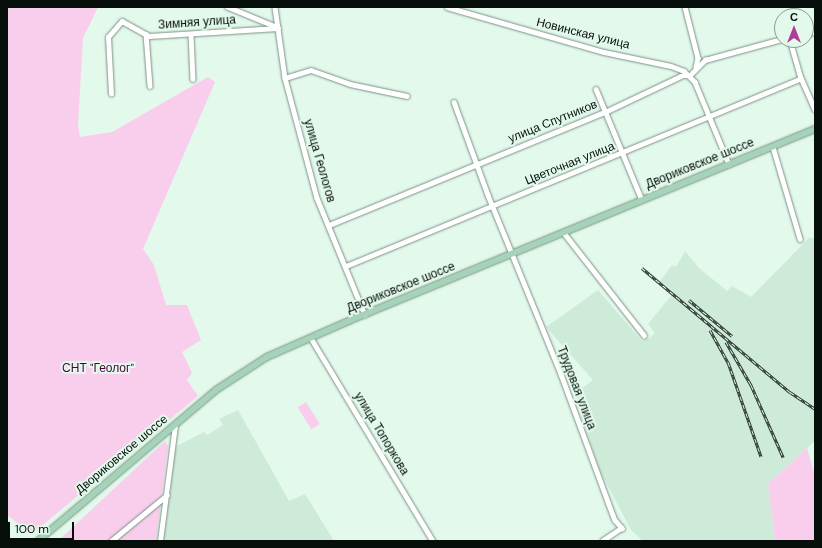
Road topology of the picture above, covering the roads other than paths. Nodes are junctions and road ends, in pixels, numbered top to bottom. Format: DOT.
graph roads {
  1 [pos="228,7"];
  2 [pos="275,7"];
  3 [pos="447,7"];
  4 [pos="685,7"];
  5 [pos="278,28"];
  6 [pos="146,34"];
  7 [pos="191,34"];
  8 [pos="774,41"];
  9 [pos="792,48"];
  10 [pos="696,66"];
  11 [pos="689,76"];
  12 [pos="286,78"];
  13 [pos="801,78"];
  14 [pos="193,79"];
  15 [pos="150,86"];
  16 [pos="596,89"];
  17 [pos="110,94"];
  18 [pos="407,96"];
  19 [pos="454,102"];
  20 [pos="815,109"];
  21 [pos="605,112"];
  22 [pos="710,118"];
  23 [pos="815,129"];
  24 [pos="773,147"];
  25 [pos="621,154"];
  26 [pos="476,164"];
  27 [pos="729,164"];
  28 [pos="642,200"];
  29 [pos="492,205"];
  30 [pos="329,225"];
  31 [pos="564,233"];
  32 [pos="800,240"];
  33 [pos="512,254"];
  34 [pos="346,266"];
  35 [pos="365,315"];
  36 [pos="644,335"];
  37 [pos="311,338"];
  38 [pos="175,425"];
  39 [pos="167,495"];
  40 [pos="38,541"];
  41 [pos="111,541"];
  42 [pos="160,541"];
  43 [pos="434,541"];
  44 [pos="603,541"];
  1 -- 5 [label="street, Зимняя улица"];
  2 -- 5 [label="street, улица Геологов"];
  3 -- 11 [label="street, Новинская улица"];
  4 -- 10 [label="street"];
  5 -- 7 [label="street, Зимняя улица"];
  5 -- 12 [label="street, улица Геологов"];
  6 -- 7 [label="street, Зимняя улица"];
  6 -- 15 [label="street"];
  6 -- 17 [label="street, Зимняя улица"];
  7 -- 14 [label="street"];
  8 -- 10 [label="street"];
  9 -- 13 [label="street"];
  10 -- 11 [label="street"];
  11 -- 21 [label="street, улица Спутников"];
  11 -- 22 [label="street"];
  12 -- 18 [label="street"];
  12 -- 30 [label="street, улица Геологов"];
  13 -- 20 [label="street"];
  13 -- 22 [label="street, Цветочная улица"];
  16 -- 21 [label="street"];
  19 -- 26 [label="street, Трудовая улица"];
  21 -- 25 [label="street"];
  21 -- 26 [label="street, улица Спутников"];
  22 -- 25 [label="street, Цветочная улица"];
  22 -- 27 [label="street"];
  23 -- 24 [label="main road, Двориковское шоссе"];
  24 -- 27 [label="main road, Двориковское шоссе"];
  24 -- 32 [label="street"];
  25 -- 28 [label="street"];
  25 -- 29 [label="street, Цветочная улица"];
  26 -- 29 [label="street, Трудовая улица"];
  26 -- 30 [label="street, улица Спутников"];
  27 -- 28 [label="main road, Двориковское шоссе"];
  28 -- 31 [label="main road, Двориковское шоссе"];
  29 -- 33 [label="street, Трудовая улица"];
  29 -- 34 [label="street, Цветочная улица"];
  30 -- 34 [label="street, улица Геологов"];
  31 -- 33 [label="main road, Двориковское шоссе"];
  31 -- 36 [label="street"];
  33 -- 35 [label="main road, Двориковское шоссе"];
  33 -- 44 [label="street, Трудовая улица"];
  34 -- 35 [label="street, улица Геологов"];
  35 -- 37 [label="main road, Двориковское шоссе"];
  37 -- 38 [label="main road, Двориковское шоссе"];
  37 -- 43 [label="street, улица Топоркова"];
  38 -- 39 [label="street"];
  38 -- 40 [label="main road, Двориковское шоссе"];
  39 -- 41 [label="street"];
  39 -- 42 [label="street"];
}
